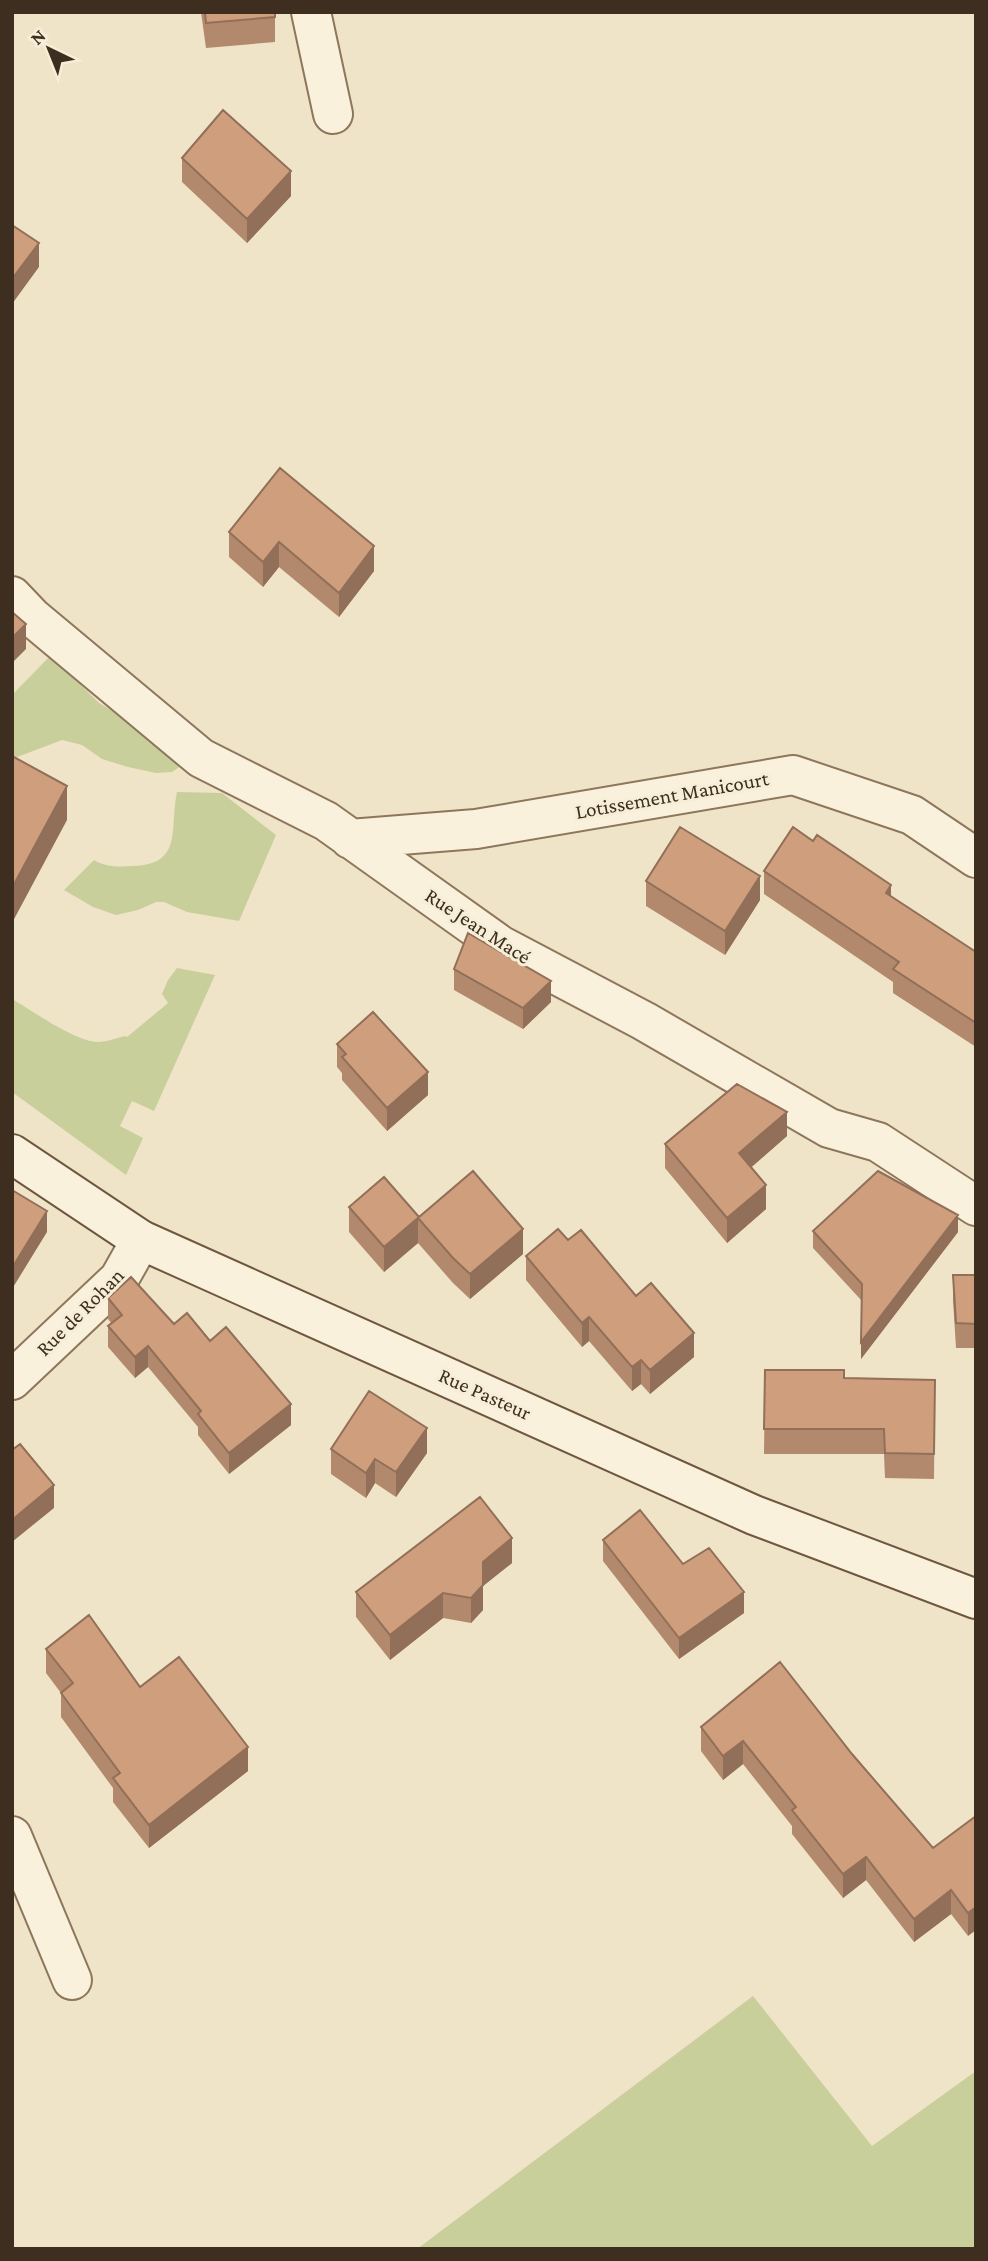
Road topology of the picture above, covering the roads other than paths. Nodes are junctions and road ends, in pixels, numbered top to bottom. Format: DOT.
graph roads {
  1 [pos="311,12"];
  2 [pos="332,114"];
  3 [pos="12,596"];
  4 [pos="350,839"];
  5 [pos="976,858"];
  6 [pos="12,1154"];
  7 [pos="976,1206"];
  8 [pos="141,1240"];
  9 [pos="12,1380"];
  10 [pos="976,1600"];
  11 [pos="12,1836"];
  12 [pos="72,1980"];
  1 -- 2 [label="street"];
  3 -- 4 [label="street, Rue Jean Macé"];
  4 -- 5 [label="street, Lotissement Manicourt"];
  4 -- 7 [label="street, Rue Jean Macé"];
  6 -- 8 [label="street, Rue Pasteur"];
  8 -- 9 [label="street, Rue de Rohan"];
  8 -- 10 [label="street, Rue Pasteur"];
  11 -- 12 [label="street"];
}
